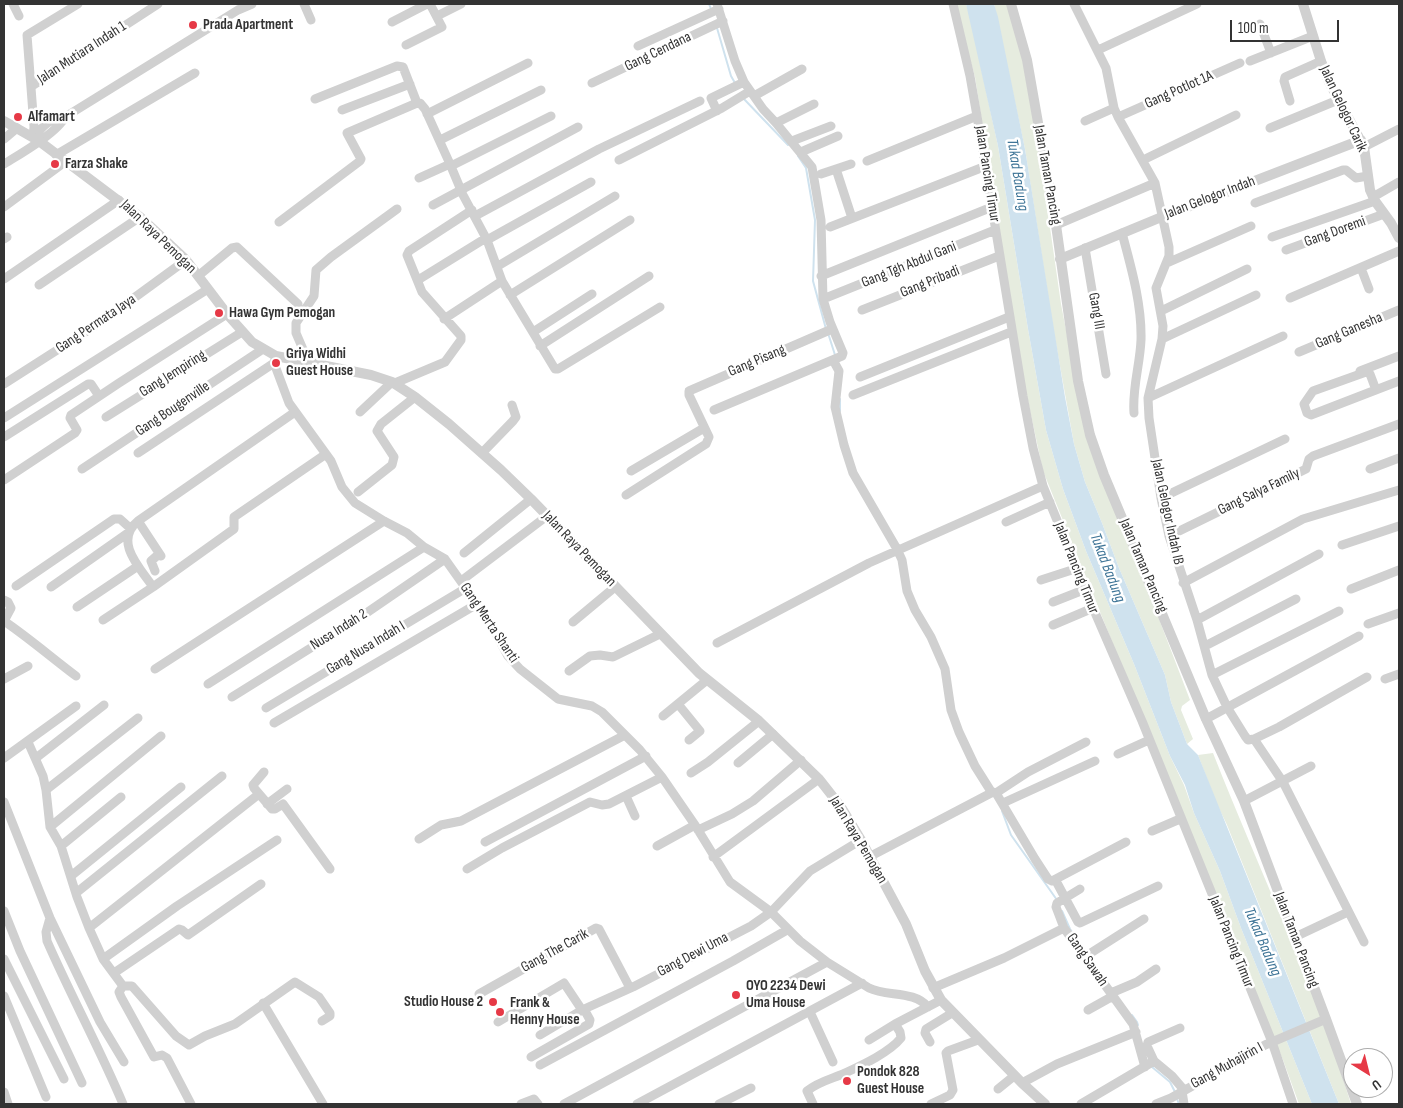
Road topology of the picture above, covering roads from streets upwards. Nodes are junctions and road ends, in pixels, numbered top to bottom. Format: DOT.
graph roads {
  1 [pos="13,4"];
  2 [pos="78,4"];
  3 [pos="158,4"];
  4 [pos="252,4"];
  5 [pos="304,4"];
  6 [pos="429,4"];
  7 [pos="461,4"];
  8 [pos="953,4"];
  9 [pos="1011,4"];
  10 [pos="1074,4"];
  11 [pos="1197,4"];
  12 [pos="1303,4"];
  13 [pos="716,9"];
  14 [pos="19,16"];
  15 [pos="437,16"];
  16 [pos="311,20"];
  17 [pos="392,22"];
  18 [pos="719,23"];
  19 [pos="1260,24"];
  20 [pos="1313,36"];
  21 [pos="406,45"];
  22 [pos="638,46"];
  23 [pos="1098,50"];
  24 [pos="1271,53"];
  25 [pos="1250,61"];
  26 [pos="1321,62"];
  27 [pos="528,63"];
  28 [pos="1240,63"];
  29 [pos="802,69"];
  30 [pos="195,72"];
  31 [pos="592,83"];
  32 [pos="410,84"];
  33 [pos="740,84"];
  34 [pos="32,86"];
  35 [pos="541,90"];
  36 [pos="748,94"];
  37 [pos="315,99"];
  38 [pos="1338,100"];
  39 [pos="700,101"];
  40 [pos="1290,101"];
  41 [pos="418,103"];
  42 [pos="814,104"];
  43 [pos="342,110"];
  44 [pos="716,111"];
  45 [pos="1116,113"];
  46 [pos="426,114"];
  47 [pos="1236,115"];
  48 [pos="551,116"];
  49 [pos="977,116"];
  50 [pos="4,122"];
  51 [pos="1085,122"];
  52 [pos="776,123"];
  53 [pos="831,126"];
  54 [pos="578,127"];
  55 [pos="17,128"];
  56 [pos="1270,128"];
  57 [pos="1399,129"];
  58 [pos="838,136"];
  59 [pos="4,138"];
  60 [pos="35,138"];
  61 [pos="440,140"];
  62 [pos="792,142"];
  63 [pos="1363,144"];
  64 [pos="800,152"];
  65 [pos="56,155"];
  66 [pos="619,160"];
  67 [pos="1143,160"];
  68 [pos="866,161"];
  69 [pos="65,162"];
  70 [pos="4,164"];
  71 [pos="851,164"];
  72 [pos="451,165"];
  73 [pos="986,166"];
  74 [pos="836,169"];
  75 [pos="821,174"];
  76 [pos="1368,176"];
  77 [pos="419,178"];
  78 [pos="591,182"];
  79 [pos="1399,182"];
  80 [pos="1155,183"];
  81 [pos="461,190"];
  82 [pos="615,196"];
  83 [pos="1374,199"];
  84 [pos="119,200"];
  85 [pos="1255,204"];
  86 [pos="433,205"];
  87 [pos="4,206"];
  88 [pos="992,207"];
  89 [pos="397,209"];
  90 [pos="473,213"];
  91 [pos="1164,216"];
  92 [pos="140,217"];
  93 [pos="852,218"];
  94 [pos="1391,218"];
  95 [pos="630,220"];
  96 [pos="279,222"];
  97 [pos="1056,225"];
  98 [pos="1251,226"];
  99 [pos="830,227"];
  100 [pos="996,230"];
  101 [pos="1122,233"];
  102 [pos="1399,235"];
  103 [pos="1272,237"];
  104 [pos="487,239"];
  105 [pos="1085,248"];
  106 [pos="1286,250"];
  107 [pos="1399,251"];
  108 [pos="999,256"];
  109 [pos="1060,259"];
  110 [pos="186,260"];
  111 [pos="1166,263"];
  112 [pos="498,266"];
  113 [pos="1361,268"];
  114 [pos="1247,269"];
  115 [pos="198,276"];
  116 [pos="649,276"];
  117 [pos="821,276"];
  118 [pos="4,279"];
  119 [pos="418,280"];
  120 [pos="502,281"];
  121 [pos="39,285"];
  122 [pos="1369,288"];
  123 [pos="208,289"];
  124 [pos="592,294"];
  125 [pos="510,295"];
  126 [pos="1256,295"];
  127 [pos="1290,298"];
  128 [pos="822,299"];
  129 [pos="298,304"];
  130 [pos="660,307"];
  131 [pos="862,310"];
  132 [pos="1399,310"];
  133 [pos="1160,311"];
  134 [pos="227,314"];
  135 [pos="1009,318"];
  136 [pos="444,319"];
  137 [pos="829,331"];
  138 [pos="242,332"];
  139 [pos="533,332"];
  140 [pos="1011,332"];
  141 [pos="1283,336"];
  142 [pos="1162,339"];
  143 [pos="540,346"];
  144 [pos="263,349"];
  145 [pos="1299,352"];
  146 [pos="1399,356"];
  147 [pos="837,358"];
  148 [pos="275,359"];
  149 [pos="306,362"];
  150 [pos="1106,374"];
  151 [pos="860,377"];
  152 [pos="394,382"];
  153 [pos="1399,382"];
  154 [pos="4,384"];
  155 [pos="1315,387"];
  156 [pos="1376,390"];
  157 [pos="99,396"];
  158 [pos="853,396"];
  159 [pos="415,397"];
  160 [pos="1148,398"];
  161 [pos="512,405"];
  162 [pos="714,410"];
  163 [pos="295,412"];
  164 [pos="360,412"];
  165 [pos="1134,413"];
  166 [pos="106,417"];
  167 [pos="4,418"];
  168 [pos="1399,424"];
  169 [pos="704,428"];
  170 [pos="4,437"];
  171 [pos="1285,440"];
  172 [pos="138,453"];
  173 [pos="482,453"];
  174 [pos="326,454"];
  175 [pos="1399,458"];
  176 [pos="1370,468"];
  177 [pos="82,469"];
  178 [pos="631,471"];
  179 [pos="4,480"];
  180 [pos="1043,486"];
  181 [pos="1399,490"];
  182 [pos="358,492"];
  183 [pos="626,496"];
  184 [pos="530,498"];
  185 [pos="1161,498"];
  186 [pos="1050,502"];
  187 [pos="547,516"];
  188 [pos="138,520"];
  189 [pos="384,521"];
  190 [pos="1006,522"];
  191 [pos="1399,526"];
  192 [pos="129,530"];
  193 [pos="1169,536"];
  194 [pos="1342,545"];
  195 [pos="424,547"];
  196 [pos="900,549"];
  197 [pos="464,553"];
  198 [pos="1320,554"];
  199 [pos="444,559"];
  200 [pos="138,566"];
  201 [pos="1078,568"];
  202 [pos="1399,570"];
  203 [pos="155,571"];
  204 [pos="1041,580"];
  205 [pos="465,581"];
  206 [pos="1183,582"];
  207 [pos="16,586"];
  208 [pos="153,587"];
  209 [pos="615,587"];
  210 [pos="51,588"];
  211 [pos="1086,589"];
  212 [pos="1351,589"];
  213 [pos="4,600"];
  214 [pos="1296,600"];
  215 [pos="1053,602"];
  216 [pos="477,604"];
  217 [pos="77,608"];
  218 [pos="1093,608"];
  219 [pos="1339,611"];
  220 [pos="1399,613"];
  221 [pos="103,620"];
  222 [pos="1197,620"];
  223 [pos="4,621"];
  224 [pos="573,622"];
  225 [pos="1368,624"];
  226 [pos="1054,625"];
  227 [pos="660,634"];
  228 [pos="1359,636"];
  229 [pos="717,643"];
  230 [pos="1204,646"];
  231 [pos="28,666"];
  232 [pos="155,669"];
  233 [pos="570,671"];
  234 [pos="1399,674"];
  235 [pos="1212,675"];
  236 [pos="76,676"];
  237 [pos="1366,677"];
  238 [pos="4,679"];
  239 [pos="1385,679"];
  240 [pos="708,680"];
  241 [pos="208,684"];
  242 [pos="232,697"];
  243 [pos="678,704"];
  244 [pos="104,705"];
  245 [pos="76,706"];
  246 [pos="1227,707"];
  247 [pos="266,708"];
  248 [pos="663,716"];
  249 [pos="138,718"];
  250 [pos="1206,719"];
  251 [pos="759,721"];
  252 [pos="274,723"];
  253 [pos="625,734"];
  254 [pos="773,734"];
  255 [pos="161,736"];
  256 [pos="1254,739"];
  257 [pos="689,740"];
  258 [pos="1149,740"];
  259 [pos="28,742"];
  260 [pos="1086,742"];
  261 [pos="1118,754"];
  262 [pos="646,756"];
  263 [pos="4,758"];
  264 [pos="36,758"];
  265 [pos="801,760"];
  266 [pos="1095,761"];
  267 [pos="738,763"];
  268 [pos="1311,766"];
  269 [pos="264,772"];
  270 [pos="691,773"];
  271 [pos="222,776"];
  272 [pos="662,777"];
  273 [pos="819,779"];
  274 [pos="1283,782"];
  275 [pos="181,787"];
  276 [pos="287,789"];
  277 [pos="46,790"];
  278 [pos="994,793"];
  279 [pos="259,794"];
  280 [pos="626,796"];
  281 [pos="121,797"];
  282 [pos="1244,801"];
  283 [pos="4,802"];
  284 [pos="1003,803"];
  285 [pos="267,804"];
  286 [pos="636,816"];
  287 [pos="1180,819"];
  288 [pos="50,826"];
  289 [pos="699,827"];
  290 [pos="1152,831"];
  291 [pos="419,839"];
  292 [pos="277,840"];
  293 [pos="861,840"];
  294 [pos="485,842"];
  295 [pos="1126,842"];
  296 [pos="61,846"];
  297 [pos="657,846"];
  298 [pos="716,855"];
  299 [pos="869,857"];
  300 [pos="330,869"];
  301 [pos="468,869"];
  302 [pos="71,876"];
  303 [pos="1056,881"];
  304 [pos="261,884"];
  305 [pos="1158,886"];
  306 [pos="1080,889"];
  307 [pos="76,893"];
  308 [pos="1061,901"];
  309 [pos="4,911"];
  310 [pos="771,912"];
  311 [pos="1348,912"];
  312 [pos="50,918"];
  313 [pos="1144,920"];
  314 [pos="89,928"];
  315 [pos="1064,928"];
  316 [pos="787,930"];
  317 [pos="1295,937"];
  318 [pos="1364,942"];
  319 [pos="1090,953"];
  320 [pos="4,959"];
  321 [pos="102,959"];
  322 [pos="827,962"];
  323 [pos="1156,968"];
  324 [pos="114,973"];
  325 [pos="862,984"];
  326 [pos="123,986"];
  327 [pos="630,988"];
  328 [pos="933,988"];
  329 [pos="1114,992"];
  330 [pos="478,994"];
  331 [pos="4,996"];
  332 [pos="263,1003"];
  333 [pos="934,1004"];
  334 [pos="583,1010"];
  335 [pos="1088,1010"];
  336 [pos="810,1012"];
  337 [pos="952,1012"];
  338 [pos="1324,1020"];
  339 [pos="322,1021"];
  340 [pos="498,1022"];
  341 [pos="895,1024"];
  342 [pos="1180,1028"];
  343 [pos="1136,1032"];
  344 [pos="540,1035"];
  345 [pos="869,1040"];
  346 [pos="978,1040"];
  347 [pos="930,1042"];
  348 [pos="1272,1042"];
  349 [pos="531,1057"];
  350 [pos="124,1062"];
  351 [pos="834,1062"];
  352 [pos="1149,1064"];
  353 [pos="540,1065"];
  354 [pos="64,1079"];
  355 [pos="1018,1080"];
  356 [pos="82,1083"];
  357 [pos="750,1088"];
  358 [pos="998,1089"];
  359 [pos="1183,1091"];
  360 [pos="4,1092"];
  361 [pos="46,1097"];
  362 [pos="8,1104"];
  363 [pos="123,1104"];
  364 [pos="190,1104"];
  365 [pos="323,1104"];
  366 [pos="521,1104"];
  367 [pos="538,1104"];
  368 [pos="564,1104"];
  369 [pos="636,1104"];
  370 [pos="719,1104"];
  371 [pos="813,1104"];
  372 [pos="931,1104"];
  373 [pos="1045,1104"];
  374 [pos="1081,1104"];
  375 [pos="1156,1104"];
  376 [pos="1184,1104"];
  377 [pos="1293,1104"];
  378 [pos="1357,1104"];
  1 -- 14 [label="street"];
  2 -- 34 [label="street"];
  3 -- 34 [label="street, Jalan Mutiara Indah 1"];
  4 -- 60 [label="street"];
  5 -- 16 [label="street"];
  6 -- 15 [label="street"];
  6 -- 17 [label="street"];
  7 -- 15 [label="street"];
  8 -- 49 [label="street, Jalan Pancing Timur"];
  9 -- 97 [label="street, Jalan Taman Pancing"];
  10 -- 23 [label="street, Jalan Gelogor Indah IB"];
  11 -- 23 [label="street"];
  12 -- 20 [label="street, Jalan Gelogor Carik"];
  13 -- 18 [label="street"];
  13 -- 22 [label="street"];
  15 -- 21 [label="street"];
  18 -- 31 [label="street, Gang Cendana"];
  18 -- 33 [label="street"];
  19 -- 24 [label="street"];
  20 -- 24 [label="street"];
  20 -- 26 [label="street, Jalan Gelogor Carik"];
  23 -- 45 [label="street, Jalan Gelogor Indah IB"];
  24 -- 25 [label="street"];
  26 -- 38 [label="street, Jalan Gelogor Carik"];
  26 -- 40 [label="street"];
  27 -- 46 [label="street"];
  28 -- 45 [label="street, Gang Potlot 1A"];
  29 -- 36 [label="street"];
  30 -- 65 [label="street"];
  32 -- 37 [label="street"];
  32 -- 41 [label="street"];
  32 -- 43 [label="street"];
  33 -- 36 [label="street"];
  33 -- 44 [label="street"];
  34 -- 60 [label="street"];
  35 -- 61 [label="street"];
  36 -- 44 [label="street"];
  36 -- 52 [label="street"];
  38 -- 56 [label="street"];
  38 -- 63 [label="street, Jalan Gelogor Carik"];
  39 -- 90 [label="street"];
  41 -- 46 [label="street"];
  41 -- 96 [label="street"];
  42 -- 52 [label="street"];
  44 -- 66 [label="street"];
  45 -- 51 [label="street, Gang Potlot 1A"];
  45 -- 67 [label="street, Jalan Gelogor Indah IB"];
  46 -- 61 [label="street"];
  47 -- 67 [label="street"];
  48 -- 72 [label="street"];
  49 -- 68 [label="street"];
  49 -- 73 [label="street, Jalan Pancing Timur"];
  50 -- 55 [label="street, Jalan Raya Pemogan"];
  52 -- 62 [label="street"];
  53 -- 62 [label="street"];
  54 -- 81 [label="street"];
  55 -- 59 [label="street"];
  55 -- 60 [label="street, Jalan Raya Pemogan"];
  57 -- 63 [label="street"];
  58 -- 64 [label="street"];
  60 -- 65 [label="street, Jalan Raya Pemogan"];
  60 -- 70 [label="street"];
  61 -- 72 [label="street"];
  62 -- 64 [label="street"];
  63 -- 76 [label="street, Jalan Gelogor Carik"];
  63 -- 91 [label="street, Jalan Gelogor Indah"];
  64 -- 117 [label="street"];
  65 -- 69 [label="street, Jalan Raya Pemogan"];
  67 -- 80 [label="street, Jalan Gelogor Indah IB"];
  69 -- 84 [label="street, Jalan Raya Pemogan"];
  69 -- 87 [label="street"];
  71 -- 74 [label="street"];
  72 -- 77 [label="street"];
  72 -- 81 [label="street"];
  73 -- 88 [label="street, Jalan Pancing Timur"];
  73 -- 93 [label="street"];
  74 -- 75 [label="street"];
  74 -- 93 [label="street"];
  76 -- 83 [label="street, Jalan Gelogor Carik"];
  76 -- 85 [label="street"];
  78 -- 104 [label="street"];
  79 -- 83 [label="street"];
  80 -- 91 [label="street, Jalan Gelogor Indah IB"];
  80 -- 97 [label="street"];
  81 -- 86 [label="street"];
  81 -- 90 [label="street"];
  82 -- 112 [label="street"];
  83 -- 94 [label="street, Jalan Gelogor Carik"];
  83 -- 103 [label="street"];
  84 -- 92 [label="street, Jalan Raya Pemogan"];
  84 -- 118 [label="street"];
  88 -- 100 [label="street, Jalan Pancing Timur"];
  88 -- 117 [label="street"];
  89 -- 149 [label="street"];
  90 -- 104 [label="street"];
  90 -- 119 [label="street"];
  91 -- 101 [label="street, Jalan Gelogor Indah"];
  91 -- 111 [label="street, Jalan Gelogor Indah IB"];
  92 -- 110 [label="street, Jalan Raya Pemogan"];
  92 -- 121 [label="street"];
  93 -- 99 [label="street"];
  94 -- 102 [label="street, Jalan Gelogor Carik"];
  94 -- 106 [label="street, Gang Doremi"];
  95 -- 125 [label="street"];
  97 -- 109 [label="street, Jalan Taman Pancing"];
  98 -- 111 [label="street"];
  100 -- 108 [label="street, Jalan Pancing Timur"];
  100 -- 128 [label="street, Gang Tgh Abdul Gani"];
  101 -- 105 [label="street, Jalan Gelogor Indah"];
  101 -- 165 [label="street"];
  104 -- 112 [label="street"];
  104 -- 119 [label="street"];
  105 -- 109 [label="street, Jalan Gelogor Indah"];
  105 -- 150 [label="street, Gang III"];
  107 -- 113 [label="street"];
  108 -- 131 [label="street, Gang Pribadi"];
  108 -- 135 [label="street, Jalan Pancing Timur"];
  109 -- 250 [label="street, Jalan Taman Pancing"];
  110 -- 115 [label="street, Jalan Raya Pemogan"];
  110 -- 154 [label="street, Gang Permata Jaya"];
  111 -- 133 [label="street, Jalan Gelogor Indah IB"];
  112 -- 120 [label="street"];
  113 -- 122 [label="street"];
  113 -- 127 [label="street"];
  114 -- 133 [label="street"];
  115 -- 123 [label="street, Jalan Raya Pemogan"];
  115 -- 129 [label="street"];
  116 -- 143 [label="street"];
  117 -- 128 [label="street"];
  119 -- 136 [label="street"];
  120 -- 125 [label="street"];
  120 -- 136 [label="street"];
  123 -- 134 [label="street, Jalan Raya Pemogan"];
  123 -- 167 [label="street"];
  124 -- 139 [label="street"];
  125 -- 139 [label="street"];
  126 -- 142 [label="street"];
  128 -- 137 [label="street"];
  130 -- 143 [label="street"];
  132 -- 145 [label="street, Gang Ganesha"];
  133 -- 142 [label="street, Jalan Gelogor Indah IB"];
  134 -- 138 [label="street, Jalan Raya Pemogan"];
  134 -- 157 [label="street"];
  135 -- 140 [label="street, Jalan Pancing Timur"];
  135 -- 151 [label="street"];
  136 -- 152 [label="street"];
  137 -- 147 [label="street"];
  137 -- 169 [label="street, Gang Pisang"];
  138 -- 144 [label="street, Jalan Raya Pemogan"];
  138 -- 166 [label="street, Gang Jempiring"];
  139 -- 143 [label="street"];
  140 -- 158 [label="street"];
  140 -- 180 [label="street, Jalan Pancing Timur"];
  141 -- 160 [label="street"];
  142 -- 160 [label="street, Jalan Gelogor Indah IB"];
  144 -- 148 [label="street, Jalan Raya Pemogan"];
  144 -- 177 [label="street, Gang Bougenville"];
  146 -- 155 [label="street"];
  147 -- 162 [label="street"];
  147 -- 196 [label="street"];
  148 -- 149 [label="street, Jalan Raya Pemogan"];
  148 -- 163 [label="street, Gang Merta Shanti"];
  148 -- 172 [label="street"];
  149 -- 152 [label="street, Jalan Raya Pemogan"];
  152 -- 159 [label="street, Jalan Raya Pemogan"];
  152 -- 164 [label="street"];
  153 -- 156 [label="street"];
  156 -- 156 [label="street"];
  157 -- 170 [label="street"];
  157 -- 179 [label="street"];
  159 -- 173 [label="street, Jalan Raya Pemogan"];
  159 -- 182 [label="street"];
  160 -- 185 [label="street, Jalan Gelogor Indah IB"];
  161 -- 173 [label="street"];
  163 -- 174 [label="street, Gang Merta Shanti"];
  163 -- 188 [label="street"];
  168 -- 193 [label="street, Gang Salya Family"];
  169 -- 178 [label="street"];
  169 -- 183 [label="street"];
  171 -- 185 [label="street"];
  173 -- 184 [label="street, Jalan Raya Pemogan"];
  174 -- 189 [label="street, Gang Merta Shanti"];
  174 -- 208 [label="street"];
  175 -- 176 [label="street"];
  180 -- 186 [label="street, Jalan Pancing Timur"];
  180 -- 196 [label="street"];
  181 -- 206 [label="street"];
  184 -- 187 [label="street, Jalan Raya Pemogan"];
  184 -- 197 [label="street"];
  185 -- 193 [label="street, Jalan Gelogor Indah IB"];
  186 -- 190 [label="street"];
  186 -- 201 [label="street, Jalan Pancing Timur"];
  187 -- 205 [label="street, Gang Nusa Indah I"];
  187 -- 209 [label="street, Jalan Raya Pemogan"];
  188 -- 192 [label="street"];
  188 -- 203 [label="street"];
  189 -- 195 [label="street, Gang Merta Shanti"];
  189 -- 232 [label="street"];
  191 -- 194 [label="street"];
  192 -- 200 [label="street"];
  192 -- 207 [label="street"];
  192 -- 210 [label="street"];
  193 -- 206 [label="street, Jalan Gelogor Indah IB"];
  195 -- 199 [label="street, Gang Merta Shanti"];
  195 -- 241 [label="street"];
  196 -- 229 [label="street"];
  196 -- 278 [label="street"];
  198 -- 222 [label="street"];
  199 -- 205 [label="street, Gang Merta Shanti"];
  199 -- 242 [label="street, Nusa Indah 2"];
  200 -- 208 [label="street"];
  200 -- 217 [label="street"];
  201 -- 204 [label="street"];
  201 -- 211 [label="street, Jalan Pancing Timur"];
  202 -- 212 [label="street"];
  205 -- 216 [label="street, Gang Merta Shanti"];
  205 -- 247 [label="street, Gang Nusa Indah I"];
  206 -- 222 [label="street, Jalan Gelogor Indah IB"];
  208 -- 221 [label="street"];
  209 -- 224 [label="street"];
  209 -- 227 [label="street, Jalan Raya Pemogan"];
  211 -- 215 [label="street"];
  211 -- 218 [label="street, Jalan Pancing Timur"];
  213 -- 223 [label="street"];
  214 -- 230 [label="street"];
  216 -- 252 [label="street"];
  216 -- 253 [label="street, Gang Merta Shanti"];
  218 -- 226 [label="street"];
  218 -- 258 [label="street, Jalan Pancing Timur"];
  219 -- 235 [label="street"];
  220 -- 225 [label="street"];
  222 -- 230 [label="street, Jalan Gelogor Indah IB"];
  223 -- 236 [label="street"];
  227 -- 233 [label="street"];
  227 -- 240 [label="street, Jalan Raya Pemogan"];
  228 -- 246 [label="street"];
  230 -- 235 [label="street, Jalan Gelogor Indah IB"];
  231 -- 238 [label="street"];
  234 -- 239 [label="street"];
  235 -- 246 [label="street, Jalan Gelogor Indah IB"];
  237 -- 256 [label="street"];
  240 -- 243 [label="street"];
  240 -- 251 [label="street, Jalan Raya Pemogan"];
  243 -- 248 [label="street"];
  243 -- 257 [label="street"];
  244 -- 264 [label="street"];
  245 -- 259 [label="street"];
  246 -- 250 [label="street"];
  246 -- 256 [label="street, Jalan Gelogor Indah IB"];
  249 -- 277 [label="street"];
  250 -- 282 [label="street, Jalan Taman Pancing"];
  251 -- 254 [label="street, Jalan Raya Pemogan"];
  251 -- 270 [label="street"];
  253 -- 262 [label="street, Gang Merta Shanti"];
  253 -- 291 [label="street"];
  254 -- 265 [label="street, Jalan Raya Pemogan"];
  254 -- 267 [label="street"];
  255 -- 288 [label="street"];
  256 -- 274 [label="street, Jalan Gelogor Indah IB"];
  258 -- 261 [label="street"];
  258 -- 287 [label="street, Jalan Pancing Timur"];
  259 -- 263 [label="street"];
  259 -- 264 [label="street"];
  260 -- 278 [label="street"];
  262 -- 272 [label="street, Gang Merta Shanti"];
  262 -- 294 [label="street"];
  264 -- 277 [label="street"];
  265 -- 273 [label="street, Jalan Raya Pemogan"];
  265 -- 289 [label="street"];
  266 -- 284 [label="street"];
  268 -- 274 [label="street"];
  269 -- 279 [label="street"];
  271 -- 307 [label="street"];
  272 -- 280 [label="street"];
  272 -- 289 [label="street, Gang Merta Shanti"];
  273 -- 293 [label="street, Jalan Raya Pemogan"];
  273 -- 298 [label="street"];
  274 -- 282 [label="street"];
  274 -- 311 [label="street, Jalan Gelogor Indah IB"];
  275 -- 302 [label="street"];
  276 -- 285 [label="street"];
  277 -- 288 [label="street"];
  278 -- 284 [label="street"];
  278 -- 299 [label="street"];
  279 -- 285 [label="street"];
  279 -- 314 [label="street"];
  280 -- 286 [label="street"];
  280 -- 301 [label="street"];
  281 -- 296 [label="street"];
  282 -- 317 [label="street, Jalan Taman Pancing"];
  283 -- 312 [label="street"];
  284 -- 303 [label="street"];
  285 -- 300 [label="street"];
  287 -- 290 [label="street"];
  287 -- 348 [label="street, Jalan Pancing Timur"];
  288 -- 296 [label="street"];
  289 -- 297 [label="street"];
  289 -- 298 [label="street, Gang Merta Shanti"];
  292 -- 321 [label="street"];
  293 -- 299 [label="street, Jalan Raya Pemogan"];
  293 -- 310 [label="street, Gang Dewi Uma"];
  295 -- 303 [label="street"];
  296 -- 302 [label="street"];
  298 -- 310 [label="street, Gang Merta Shanti"];
  299 -- 328 [label="street, Jalan Raya Pemogan"];
  302 -- 307 [label="street"];
  303 -- 308 [label="street"];
  304 -- 324 [label="street"];
  305 -- 308 [label="street"];
  306 -- 308 [label="street"];
  307 -- 314 [label="street"];
  308 -- 315 [label="street"];
  309 -- 356 [label="street"];
  310 -- 316 [label="street, Gang Merta Shanti"];
  310 -- 327 [label="street, Gang Dewi Uma"];
  311 -- 317 [label="street"];
  311 -- 318 [label="street, Jalan Gelogor Indah IB"];
  312 -- 350 [label="street"];
  312 -- 363 [label="street"];
  313 -- 319 [label="street"];
  314 -- 321 [label="street"];
  315 -- 319 [label="street, Gang Sawah"];
  315 -- 328 [label="street, Gang Sawah"];
  316 -- 322 [label="street, Gang Merta Shanti"];
  316 -- 353 [label="street"];
  317 -- 338 [label="street, Jalan Taman Pancing"];
  319 -- 329 [label="street, Gang Sawah"];
  320 -- 354 [label="street"];
  321 -- 324 [label="street"];
  322 -- 325 [label="street, Gang Merta Shanti"];
  322 -- 368 [label="street"];
  323 -- 329 [label="street"];
  324 -- 326 [label="street"];
  325 -- 333 [label="street, Gang Merta Shanti"];
  325 -- 336 [label="street"];
  326 -- 332 [label="street"];
  326 -- 364 [label="street"];
  327 -- 330 [label="street, Gang The Carik"];
  327 -- 334 [label="street, Gang Dewi Uma"];
  328 -- 333 [label="street, Jalan Raya Pemogan"];
  329 -- 335 [label="street"];
  329 -- 343 [label="street, Gang Sawah"];
  331 -- 361 [label="street"];
  332 -- 339 [label="street"];
  332 -- 365 [label="street"];
  333 -- 337 [label="street, Jalan Raya Pemogan"];
  333 -- 341 [label="street"];
  334 -- 340 [label="street"];
  334 -- 344 [label="street, Gang Dewi Uma"];
  334 -- 349 [label="street"];
  336 -- 351 [label="street"];
  336 -- 369 [label="street"];
  337 -- 346 [label="street, Jalan Raya Pemogan"];
  337 -- 347 [label="street"];
  338 -- 348 [label="street, Gang Muhajirin I"];
  338 -- 378 [label="street, Jalan Taman Pancing"];
  341 -- 345 [label="street"];
  341 -- 371 [label="street"];
  342 -- 352 [label="street"];
  343 -- 352 [label="street, Gang Sawah"];
  343 -- 355 [label="street"];
  346 -- 355 [label="street, Jalan Raya Pemogan"];
  346 -- 372 [label="street"];
  348 -- 359 [label="street, Gang Muhajirin I"];
  348 -- 377 [label="street, Jalan Pancing Timur"];
  352 -- 359 [label="street"];
  352 -- 374 [label="street"];
  355 -- 358 [label="street"];
  355 -- 373 [label="street, Jalan Raya Pemogan"];
  357 -- 370 [label="street"];
  359 -- 375 [label="street, Gang Muhajirin I"];
  359 -- 376 [label="street"];
  360 -- 362 [label="street"];
  366 -- 367 [label="street"];
}
